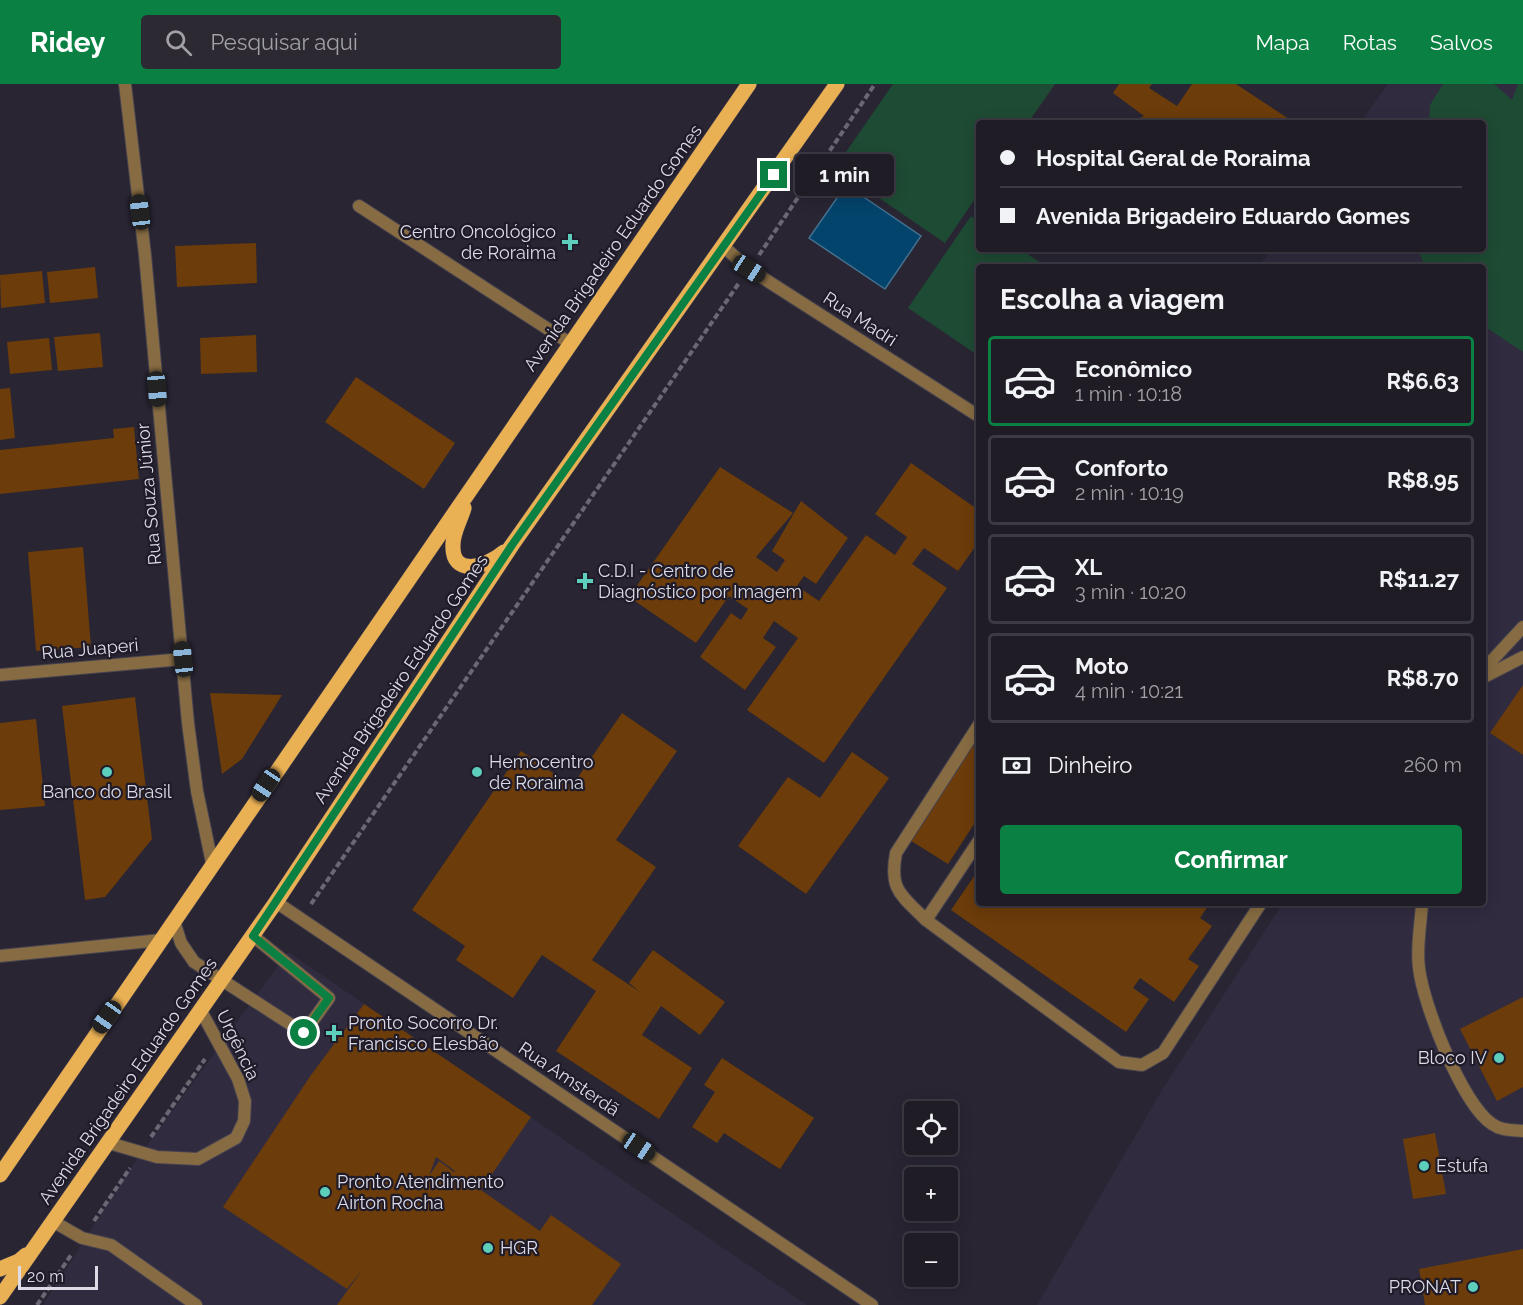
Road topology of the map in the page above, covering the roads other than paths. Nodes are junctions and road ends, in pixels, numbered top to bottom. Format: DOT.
graph roads {
  1 [pos="125,84"];
  2 [pos="749,84"];
  3 [pos="837,84"];
  4 [pos="359,206"];
  5 [pos="724,248"];
  6 [pos="571,344"];
  7 [pos="976,414"];
  8 [pos="468,494"];
  9 [pos="512,545"];
  10 [pos="1523,627"];
  11 [pos="1523,657"];
  12 [pos="183,659"];
  13 [pos="1486,667"];
  14 [pos="0,675"];
  15 [pos="1486,676"];
  16 [pos="976,729"];
  17 [pos="976,845"];
  18 [pos="212,863"];
  19 [pos="276,902"];
  20 [pos="1259,906"];
  21 [pos="1422,906"];
  22 [pos="926,920"];
  23 [pos="174,921"];
  24 [pos="253,936"];
  25 [pos="160,940"];
  26 [pos="0,956"];
  27 [pos="222,981"];
  28 [pos="201,1011"];
  29 [pos="1523,1131"];
  30 [pos="109,1143"];
  31 [pos="0,1175"];
  32 [pos="54,1222"];
  33 [pos="42,1239"];
  34 [pos="0,1269"];
  35 [pos="0,1297"];
  36 [pos="196,1305"];
  37 [pos="872,1305"];
  1 -- 12 [label="street, Rua Souza Júnior"];
  2 -- 6 [label="main road, Avenida Brigadeiro Eduardo Gomes"];
  3 -- 5 [label="main road, Avenida Brigadeiro Eduardo Gomes"];
  4 -- 6 [label="street"];
  5 -- 7 [label="street, Rua Madri"];
  5 -- 9 [label="main road, Avenida Brigadeiro Eduardo Gomes"];
  6 -- 8 [label="main road, Avenida Brigadeiro Eduardo Gomes"];
  8 -- 9 [label="main road"];
  8 -- 18 [label="main road, Avenida Brigadeiro Eduardo Gomes"];
  9 -- 19 [label="main road, Avenida Brigadeiro Eduardo Gomes"];
  10 -- 13 [label="street"];
  11 -- 15 [label="street"];
  12 -- 14 [label="street, Rua Juaperi"];
  12 -- 18 [label="street, Rua Souza Júnior"];
  16 -- 22 [label="street"];
  17 -- 22 [label="street"];
  18 -- 23 [label="main road, Avenida Brigadeiro Eduardo Gomes"];
  19 -- 24 [label="main road, Avenida Brigadeiro Eduardo Gomes"];
  19 -- 37 [label="street, Rua Amsterdã"];
  20 -- 22 [label="street"];
  21 -- 29 [label="street"];
  23 -- 25 [label="main road, Avenida Brigadeiro Eduardo Gomes"];
  23 -- 27 [label="street"];
  24 -- 27 [label="main road, Avenida Brigadeiro Eduardo Gomes"];
  24 -- 27 [label="street"];
  25 -- 26 [label="street"];
  25 -- 31 [label="main road, Avenida Brigadeiro Eduardo Gomes"];
  27 -- 28 [label="main road, Avenida Brigadeiro Eduardo Gomes"];
  28 -- 30 [label="main road, Avenida Brigadeiro Eduardo Gomes"];
  28 -- 30 [label="street, Urgência"];
  30 -- 32 [label="main road, Avenida Brigadeiro Eduardo Gomes"];
  32 -- 33 [label="main road, Avenida Brigadeiro Eduardo Gomes"];
  32 -- 36 [label="street"];
  33 -- 34 [label="main road"];
  33 -- 35 [label="main road, Avenida Brigadeiro Eduardo Gomes"];
}
